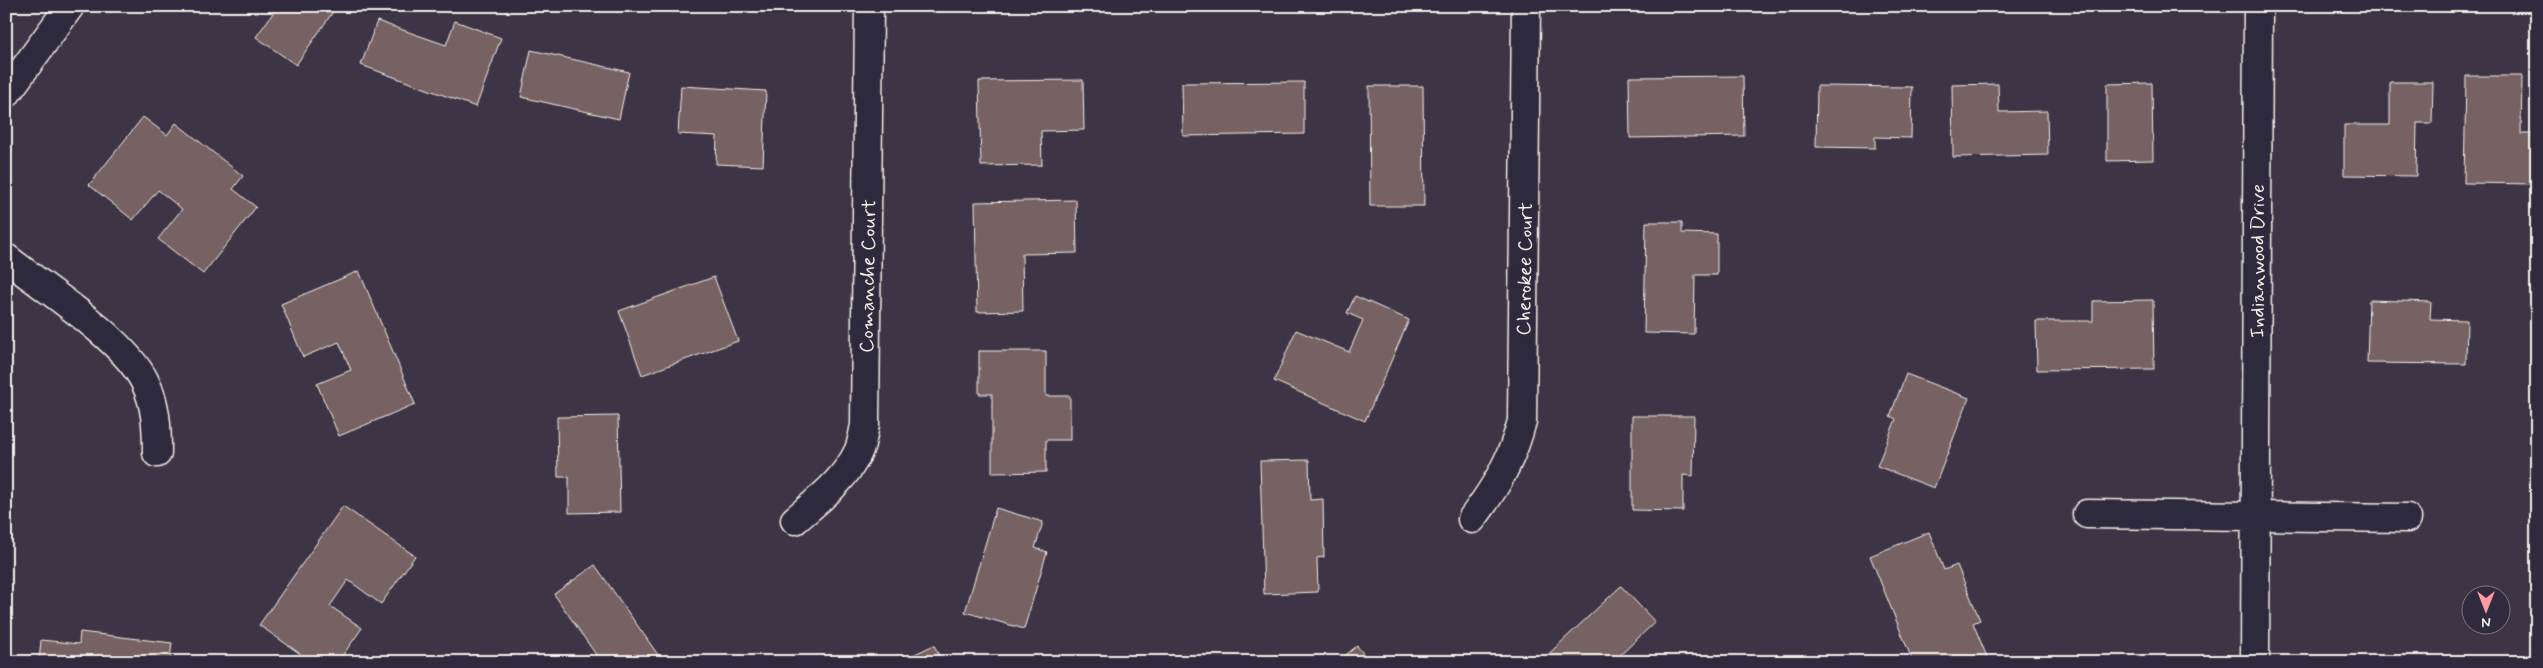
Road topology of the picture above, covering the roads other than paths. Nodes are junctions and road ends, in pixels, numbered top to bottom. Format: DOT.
graph roads {
  1 [pos="70,6"];
  2 [pos="869,6"];
  3 [pos="1526,6"];
  4 [pos="2258,6"];
  5 [pos="6,94"];
  6 [pos="6,258"];
  7 [pos="157,453"];
  8 [pos="2087,514"];
  9 [pos="2256,516"];
  10 [pos="2406,518"];
  11 [pos="1472,519"];
  12 [pos="795,520"];
  13 [pos="2255,662"];
  1 -- 5 [label="street"];
  2 -- 12 [label="street, Comanche Court"];
  3 -- 11 [label="street, Cherokee Court"];
  4 -- 9 [label="street, Indianwood Drive"];
  6 -- 7 [label="street"];
  8 -- 9 [label="street"];
  9 -- 10 [label="street"];
  9 -- 13 [label="street, Indianwood Drive"];
}
